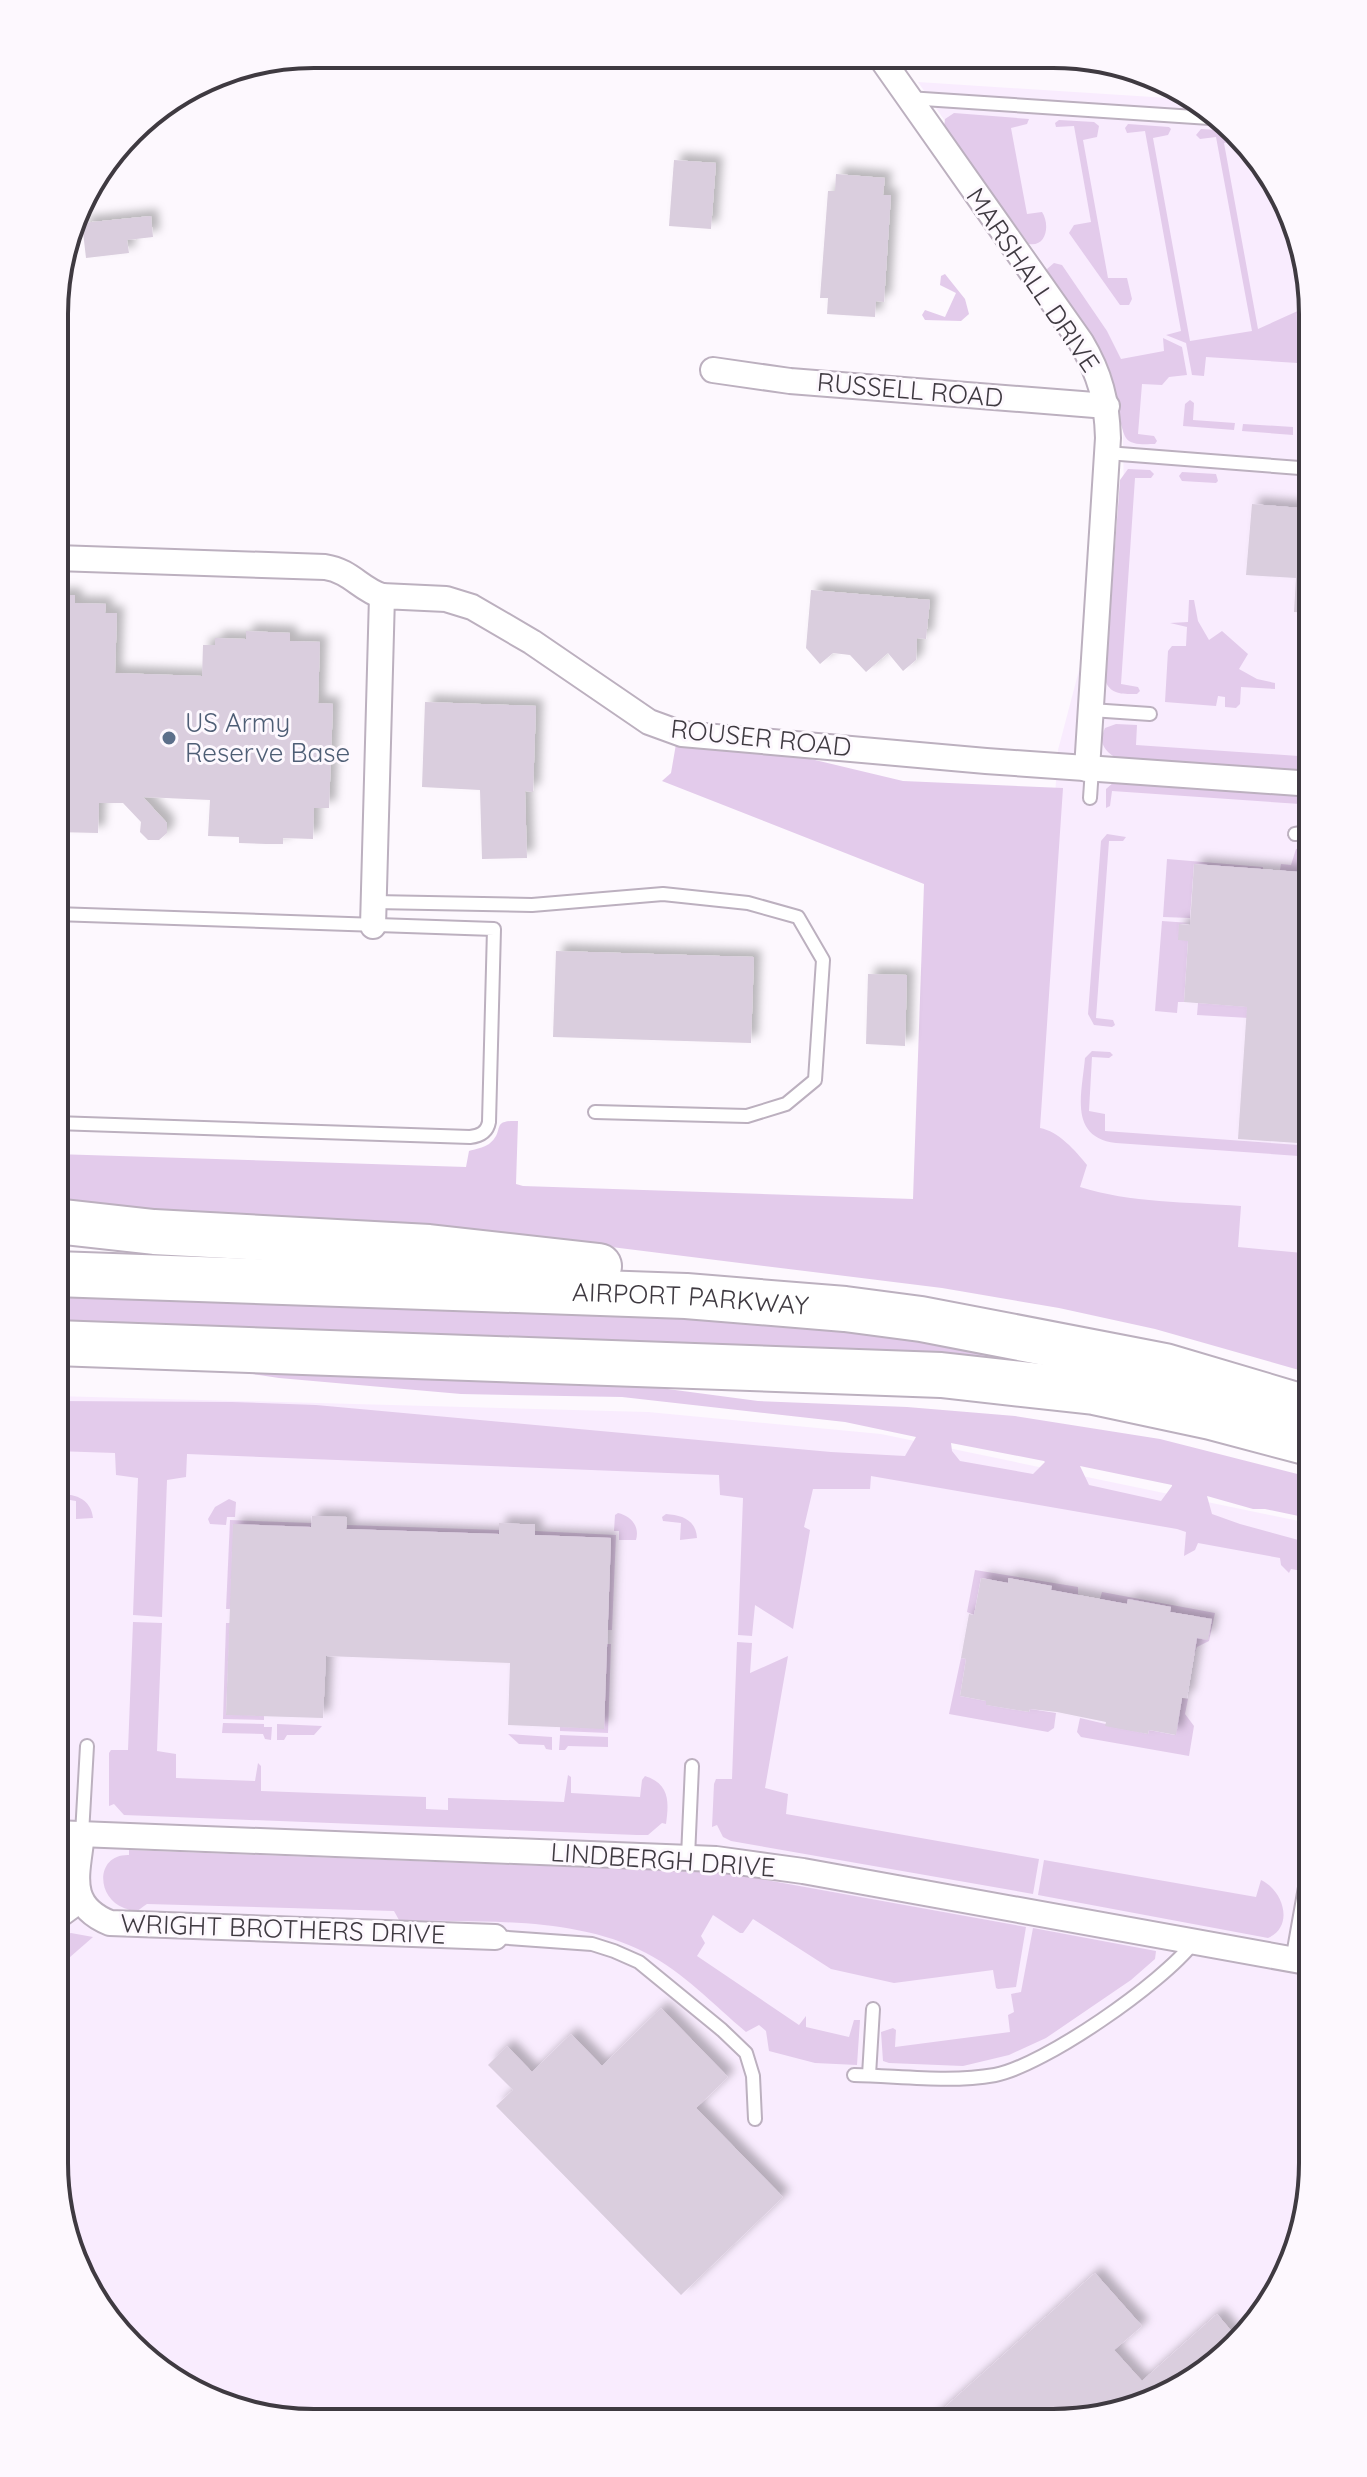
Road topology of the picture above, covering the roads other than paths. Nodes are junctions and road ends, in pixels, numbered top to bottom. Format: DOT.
graph roads {
  1 [pos="888,68"];
  2 [pos="907,98"];
  3 [pos="1200,117"];
  4 [pos="713,370"];
  5 [pos="1107,406"];
  6 [pos="1107,453"];
  7 [pos="1299,468"];
  8 [pos="68,558"];
  9 [pos="382,596"];
  10 [pos="1091,710"];
  11 [pos="1150,714"];
  12 [pos="1090,769"];
  13 [pos="1299,783"];
  14 [pos="1090,798"];
  15 [pos="1299,833"];
  16 [pos="1295,834"];
  17 [pos="68,914"];
  18 [pos="374,914"];
  19 [pos="595,1112"];
  20 [pos="68,1123"];
  21 [pos="68,1222"];
  22 [pos="68,1274"];
  23 [pos="921,1319"];
  24 [pos="68,1343"];
  25 [pos="1298,1402"];
  26 [pos="1211,1417"];
  27 [pos="1298,1440"];
  28 [pos="1298,1450"];
  29 [pos="87,1746"];
  30 [pos="692,1766"];
  31 [pos="68,1834"];
  32 [pos="82,1834"];
  33 [pos="688,1857"];
  34 [pos="80,1900"];
  35 [pos="68,1909"];
  36 [pos="495,1937"];
  37 [pos="1193,1943"];
  38 [pos="1298,1961"];
  39 [pos="873,2009"];
  40 [pos="854,2075"];
  41 [pos="869,2075"];
  42 [pos="755,2119"];
  1 -- 2 [label="street, MARSHALL DRIVE"];
  2 -- 3 [label="lane"];
  2 -- 5 [label="street, MARSHALL DRIVE"];
  4 -- 5 [label="street, RUSSELL ROAD"];
  5 -- 6 [label="street, MARSHALL DRIVE"];
  6 -- 7 [label="lane"];
  6 -- 10 [label="street, MARSHALL DRIVE"];
  8 -- 9 [label="street"];
  9 -- 12 [label="street, ROUSER ROAD"];
  9 -- 18 [label="street"];
  10 -- 11 [label="lane"];
  10 -- 12 [label="street, MARSHALL DRIVE"];
  12 -- 13 [label="street, ROUSER ROAD"];
  12 -- 14 [label="lane"];
  15 -- 16 [label="lane"];
  17 -- 18 [label="lane"];
  18 -- 19 [label="lane"];
  18 -- 20 [label="lane"];
  21 -- 23 [label="highway"];
  22 -- 23 [label="highway, AIRPORT PARKWAY"];
  23 -- 25 [label="highway, AIRPORT PARKWAY"];
  24 -- 26 [label="highway"];
  26 -- 27 [label="highway"];
  26 -- 28 [label="highway"];
  29 -- 32 [label="lane"];
  30 -- 33 [label="lane"];
  31 -- 32 [label="street, LINDBERGH DRIVE"];
  32 -- 33 [label="street, LINDBERGH DRIVE"];
  32 -- 34 [label="street"];
  33 -- 37 [label="street, LINDBERGH DRIVE"];
  34 -- 35 [label="street"];
  34 -- 36 [label="street, WRIGHT BROTHERS DRIVE"];
  36 -- 42 [label="lane"];
  37 -- 38 [label="street, LINDBERGH DRIVE"];
  37 -- 41 [label="lane"];
  39 -- 41 [label="lane"];
  40 -- 41 [label="lane"];
}
